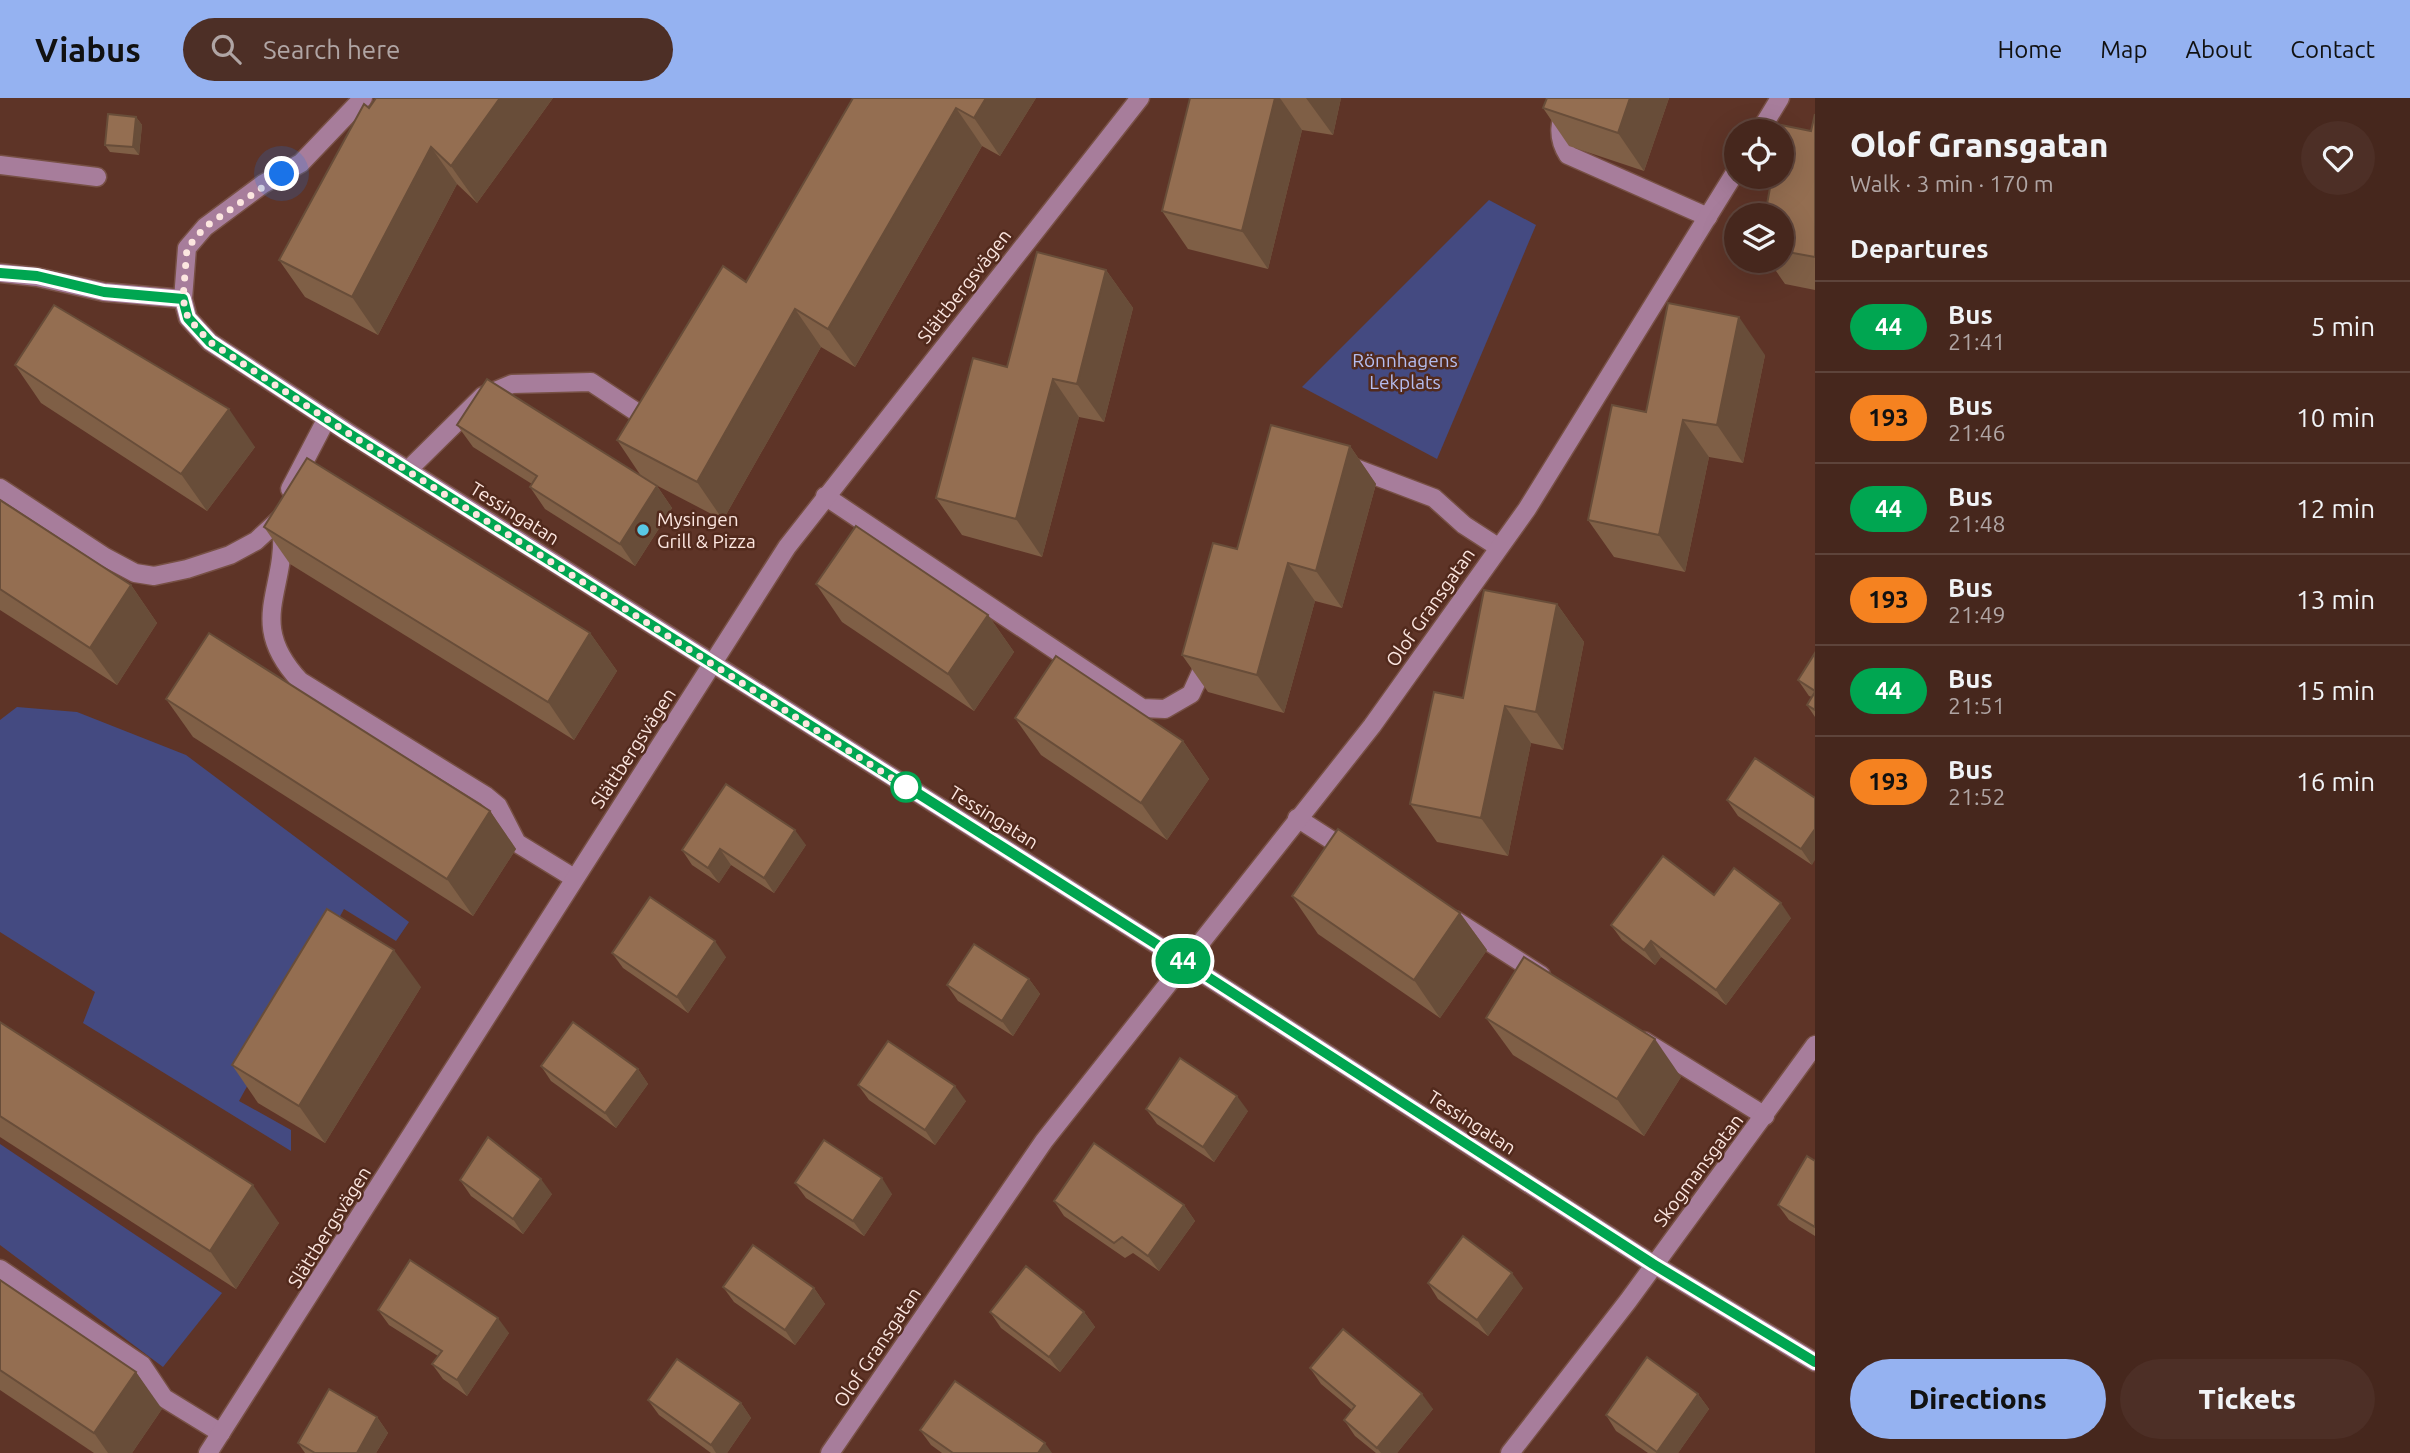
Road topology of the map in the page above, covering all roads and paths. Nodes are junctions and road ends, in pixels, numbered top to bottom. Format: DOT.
graph roads {
  1 [pos="363,98"];
  2 [pos="1140,98"];
  3 [pos="1569,98"];
  4 [pos="1780,98"];
  5 [pos="1767,119"];
  6 [pos="0,164"];
  7 [pos="97,177"];
  8 [pos="1725,189"];
  9 [pos="1708,217"];
  10 [pos="0,273"];
  11 [pos="183,299"];
  12 [pos="664,399"];
  13 [pos="327,418"];
  14 [pos="1327,457"];
  15 [pos="408,470"];
  16 [pos="0,488"];
  17 [pos="825,496"];
  18 [pos="281,518"];
  19 [pos="1498,547"];
  20 [pos="1213,640"];
  21 [pos="713,664"];
  22 [pos="1297,818"];
  23 [pos="1367,863"];
  24 [pos="574,878"];
  25 [pos="1437,908"];
  26 [pos="1186,963"];
  27 [pos="1554,984"];
  28 [pos="1624,1028"];
  29 [pos="1815,1045"];
  30 [pos="1765,1116"];
  31 [pos="1653,1264"];
  32 [pos="0,1269"];
  33 [pos="1815,1362"];
  34 [pos="221,1433"];
  35 [pos="208,1453"];
  36 [pos="830,1453"];
  37 [pos="1510,1453"];
  1 -- 11 [label="street"];
  2 -- 17 [label="street, Slättbergsvägen"];
  3 -- 9 [label="street"];
  4 -- 5 [label="street"];
  6 -- 7 [label="street"];
  8 -- 9 [label="street, Olof Gransgatan"];
  9 -- 19 [label="street, Olof Gransgatan"];
  10 -- 11 [label="street"];
  11 -- 13 [label="street, Tessingatan"];
  12 -- 15 [label="street"];
  13 -- 15 [label="street, Tessingatan"];
  13 -- 18 [label="street"];
  14 -- 19 [label="street"];
  15 -- 21 [label="street, Tessingatan"];
  16 -- 18 [label="street"];
  17 -- 20 [label="street"];
  17 -- 21 [label="street, Slättbergsvägen"];
  18 -- 24 [label="street"];
  19 -- 22 [label="street, Olof Gransgatan"];
  21 -- 24 [label="street, Slättbergsvägen"];
  21 -- 26 [label="street, Tessingatan"];
  22 -- 23 [label="street"];
  22 -- 26 [label="street, Olof Gransgatan"];
  24 -- 34 [label="street, Slättbergsvägen"];
  25 -- 27 [label="street"];
  26 -- 31 [label="street, Tessingatan"];
  26 -- 36 [label="street, Olof Gransgatan"];
  28 -- 30 [label="street"];
  29 -- 30 [label="street, Skogmansgatan"];
  30 -- 31 [label="street, Skogmansgatan"];
  31 -- 33 [label="street, Tessingatan"];
  31 -- 37 [label="street, Skogmansgatan"];
  32 -- 34 [label="street"];
  34 -- 35 [label="street, Slättbergsvägen"];
}
